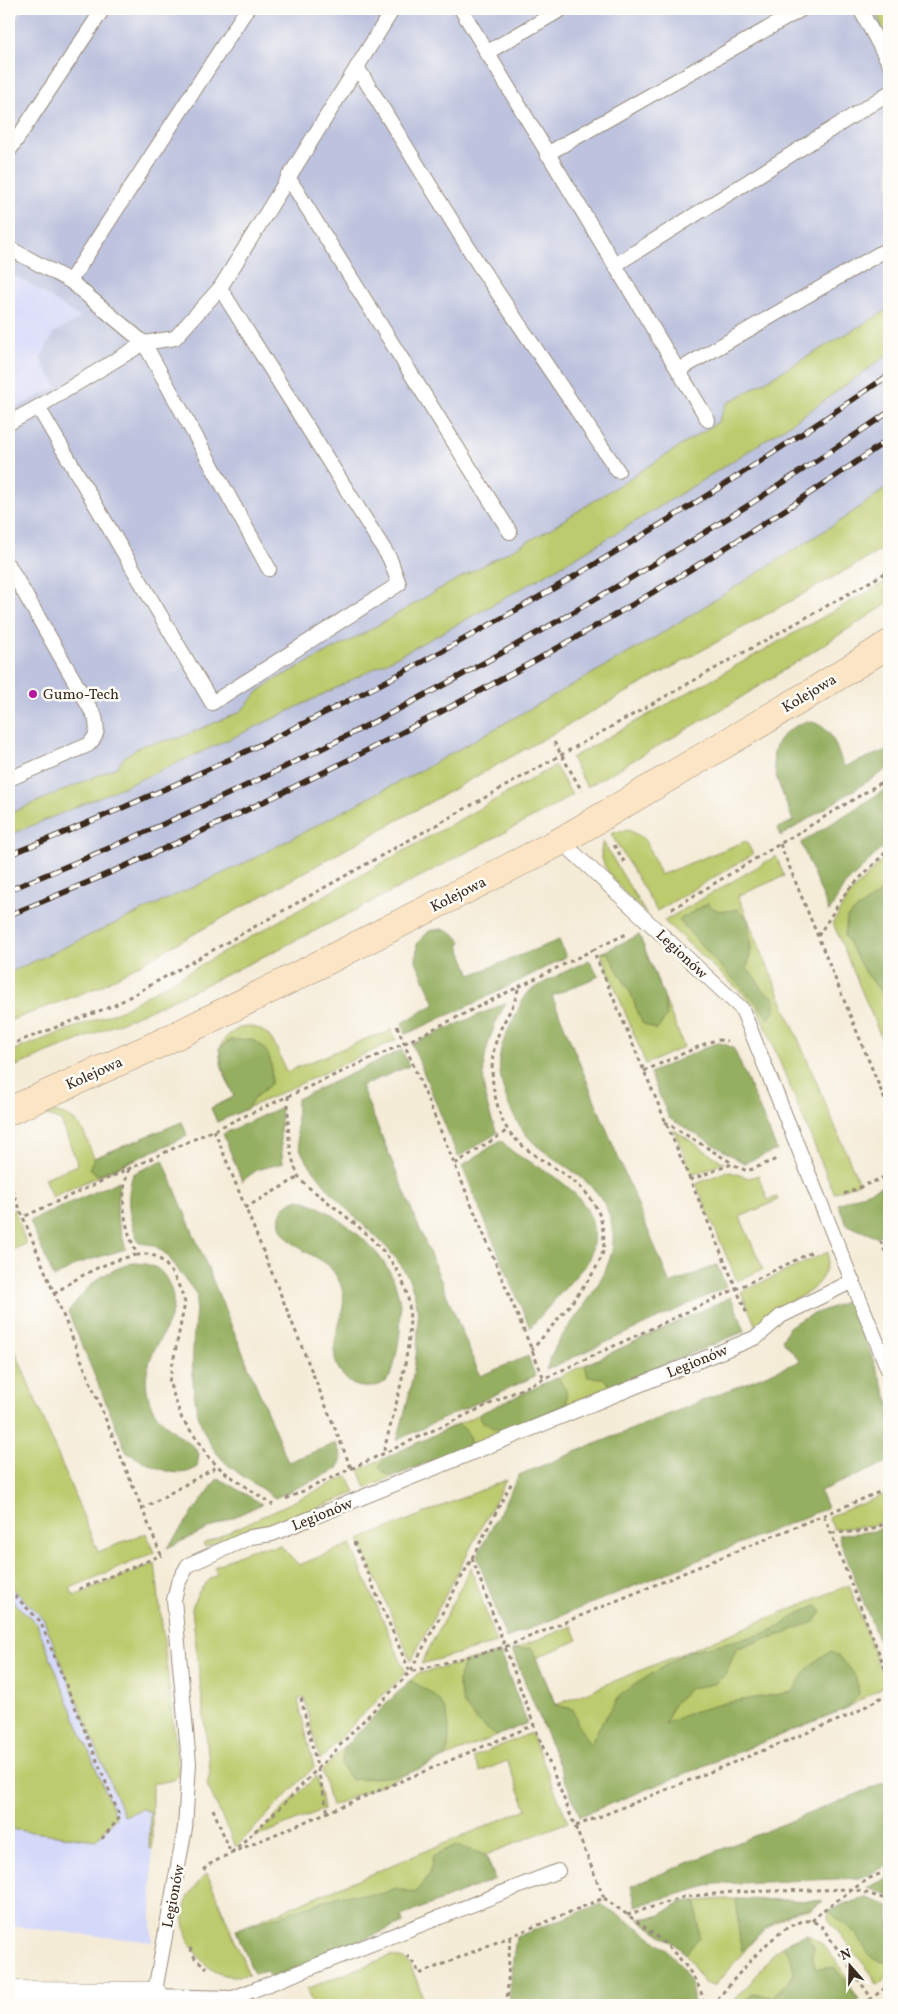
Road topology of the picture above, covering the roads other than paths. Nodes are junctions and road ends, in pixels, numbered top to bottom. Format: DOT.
graph roads {
  1 [pos="103,9"];
  2 [pos="247,9"];
  3 [pos="393,9"];
  4 [pos="461,9"];
  5 [pos="562,9"];
  6 [pos="802,9"];
  7 [pos="860,9"];
  8 [pos="486,53"];
  9 [pos="889,63"];
  10 [pos="357,67"];
  11 [pos="889,93"];
  12 [pos="9,151"];
  13 [pos="548,154"];
  14 [pos="288,177"];
  15 [pos="9,248"];
  16 [pos="889,248"];
  17 [pos="614,265"];
  18 [pos="70,281"];
  19 [pos="220,288"];
  20 [pos="144,343"];
  21 [pos="679,370"];
  22 [pos="38,407"];
  23 [pos="708,420"];
  24 [pos="9,424"];
  25 [pos="618,471"];
  26 [pos="510,532"];
  27 [pos="9,566"];
  28 [pos="269,569"];
  29 [pos="889,644"];
  30 [pos="9,778"];
  31 [pos="561,841"];
  32 [pos="9,1112"];
  33 [pos="853,1281"];
  34 [pos="889,1372"];
  35 [pos="558,1871"];
  36 [pos="9,1996"];
  37 [pos="154,1996"];
  1 -- 12 [label="lane"];
  2 -- 18 [label="lane"];
  3 -- 10 [label="lane"];
  4 -- 8 [label="lane"];
  5 -- 8 [label="lane"];
  6 -- 13 [label="lane"];
  7 -- 9 [label="lane"];
  8 -- 13 [label="lane"];
  10 -- 14 [label="lane"];
  10 -- 25 [label="lane"];
  11 -- 17 [label="lane"];
  13 -- 17 [label="lane"];
  14 -- 19 [label="lane"];
  14 -- 26 [label="lane"];
  15 -- 18 [label="lane"];
  16 -- 21 [label="lane"];
  17 -- 21 [label="lane"];
  18 -- 20 [label="lane"];
  19 -- 20 [label="lane"];
  19 -- 22 [label="lane"];
  20 -- 22 [label="lane"];
  20 -- 28 [label="lane"];
  21 -- 23 [label="lane"];
  22 -- 24 [label="lane"];
  27 -- 30 [label="lane"];
  29 -- 31 [label="street, Kolejowa"];
  31 -- 32 [label="street, Kolejowa"];
  31 -- 33 [label="lane, Legionów"];
  33 -- 34 [label="lane, Legionów"];
  33 -- 37 [label="lane, Legionów"];
  35 -- 37 [label="lane"];
  36 -- 37 [label="street"];
}
